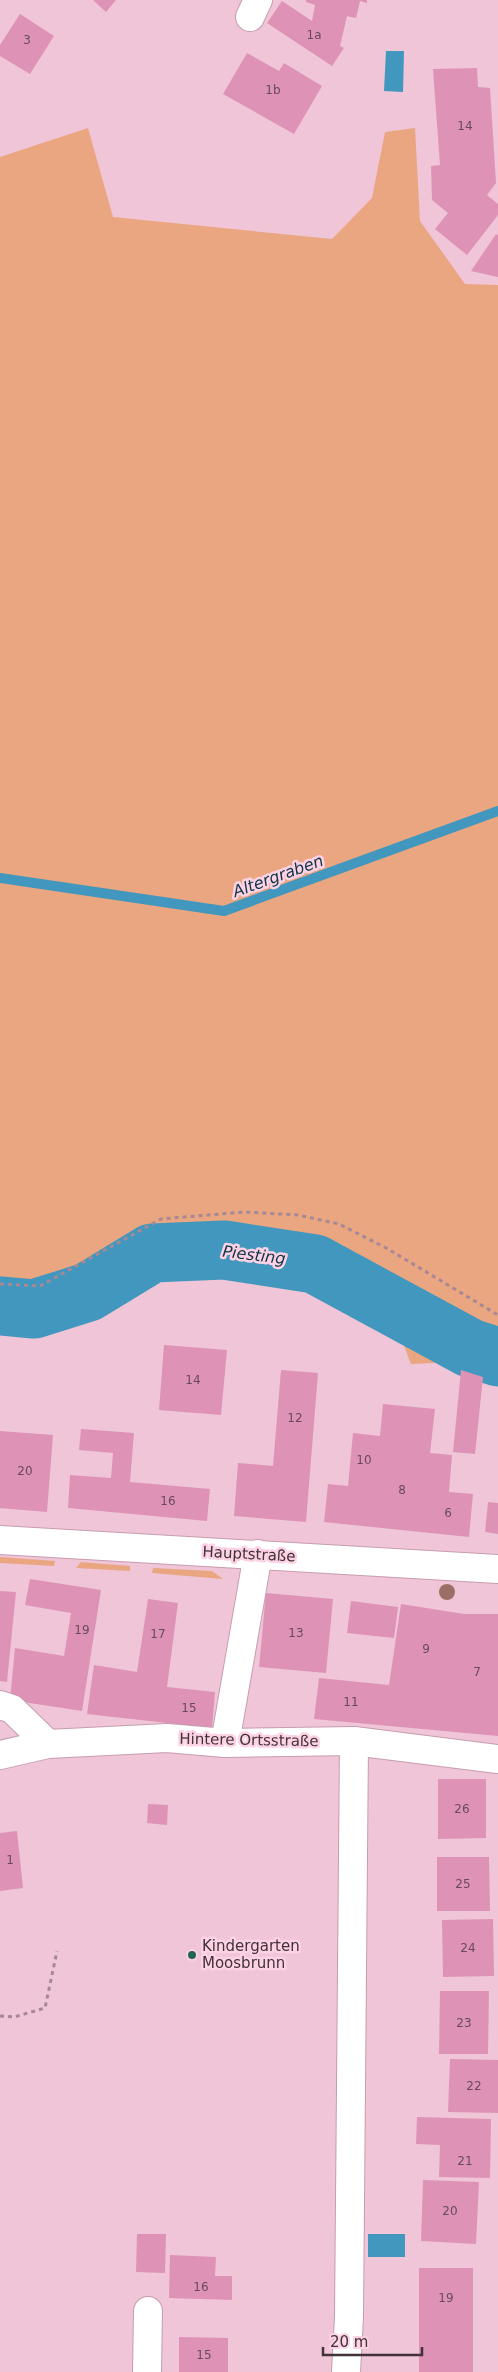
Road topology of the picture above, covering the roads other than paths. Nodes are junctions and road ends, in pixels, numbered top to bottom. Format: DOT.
graph roads {
  1 [pos="0,1540"];
  2 [pos="258,1554"];
  3 [pos="498,1569"];
  4 [pos="0,1705"];
  5 [pos="354,1741"];
  6 [pos="225,1743"];
  7 [pos="48,1744"];
  8 [pos="0,1756"];
  9 [pos="498,1758"];
  10 [pos="148,2311"];
  11 [pos="147,2372"];
  12 [pos="346,2372"];
  1 -- 2 [label="street, Hauptstraße"];
  2 -- 3 [label="street, Hauptstraße"];
  2 -- 6 [label="street"];
  4 -- 7 [label="street"];
  5 -- 6 [label="street, Hintere Ortsstraße"];
  5 -- 9 [label="street, Hintere Ortsstraße"];
  5 -- 12 [label="street"];
  6 -- 7 [label="street, Hintere Ortsstraße"];
  7 -- 8 [label="street, Hintere Ortsstraße"];
  10 -- 11 [label="street"];
}
